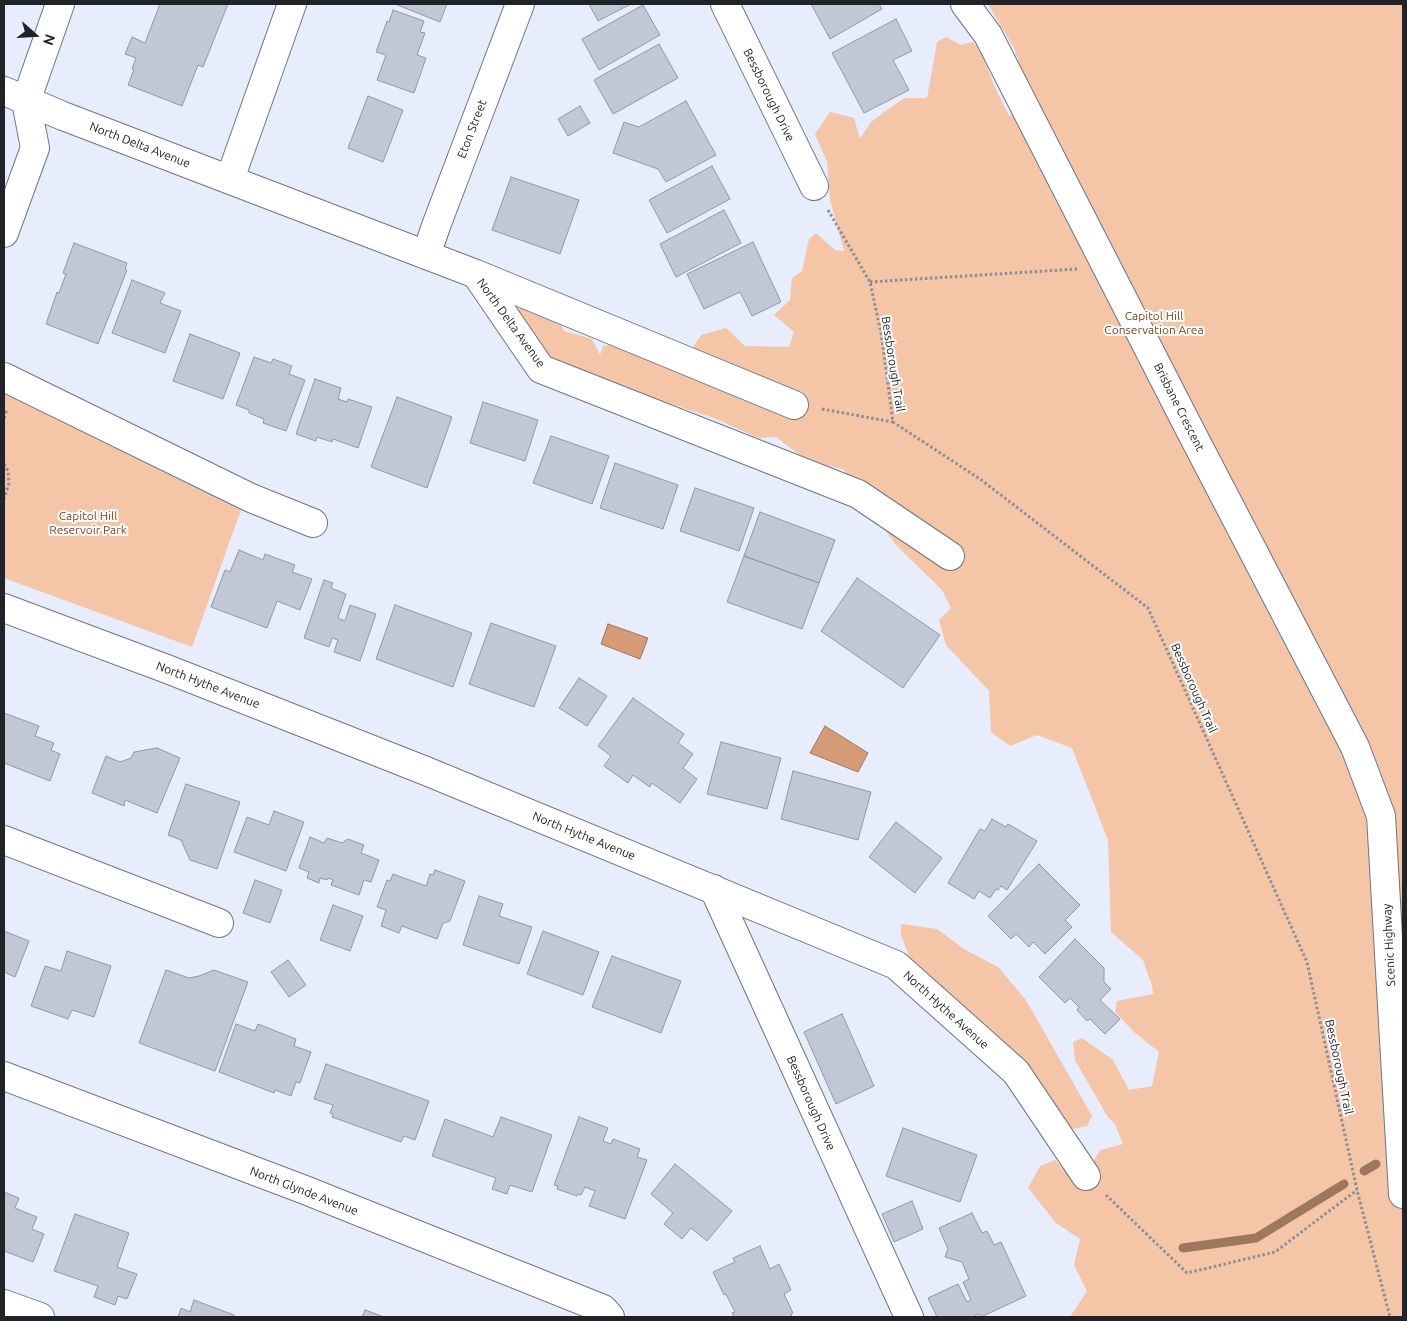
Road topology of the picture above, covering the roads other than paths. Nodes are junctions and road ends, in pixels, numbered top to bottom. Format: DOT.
graph roads {
  1 [pos="60,4"];
  2 [pos="292,4"];
  3 [pos="520,4"];
  4 [pos="725,4"];
  5 [pos="965,4"];
  6 [pos="15,96"];
  7 [pos="230,179"];
  8 [pos="814,186"];
  9 [pos="4,233"];
  10 [pos="426,255"];
  11 [pos="476,274"];
  12 [pos="4,377"];
  13 [pos="794,405"];
  14 [pos="313,524"];
  15 [pos="950,556"];
  16 [pos="4,608"];
  17 [pos="1381,816"];
  18 [pos="4,840"];
  19 [pos="714,889"];
  20 [pos="219,923"];
  21 [pos="4,1076"];
  22 [pos="1086,1176"];
  23 [pos="1403,1194"];
  24 [pos="4,1304"];
  25 [pos="606,1313"];
  26 [pos="40,1317"];
  27 [pos="909,1317"];
  1 -- 6 [label="street"];
  2 -- 7 [label="street"];
  3 -- 10 [label="street, Eton Street"];
  4 -- 8 [label="street, Bessborough Drive"];
  5 -- 17 [label="street, Brisbane Crescent"];
  6 -- 7 [label="street, North Delta Avenue"];
  6 -- 9 [label="street"];
  7 -- 10 [label="street, North Delta Avenue"];
  10 -- 11 [label="street, North Delta Avenue"];
  11 -- 13 [label="street"];
  11 -- 15 [label="street, North Delta Avenue"];
  12 -- 14 [label="street"];
  16 -- 19 [label="street, North Hythe Avenue"];
  17 -- 23 [label="street, Scenic Highway"];
  18 -- 20 [label="street"];
  19 -- 22 [label="street, North Hythe Avenue"];
  19 -- 27 [label="street, Bessborough Drive"];
  21 -- 25 [label="street, North Glynde Avenue"];
  24 -- 26 [label="street"];
}
